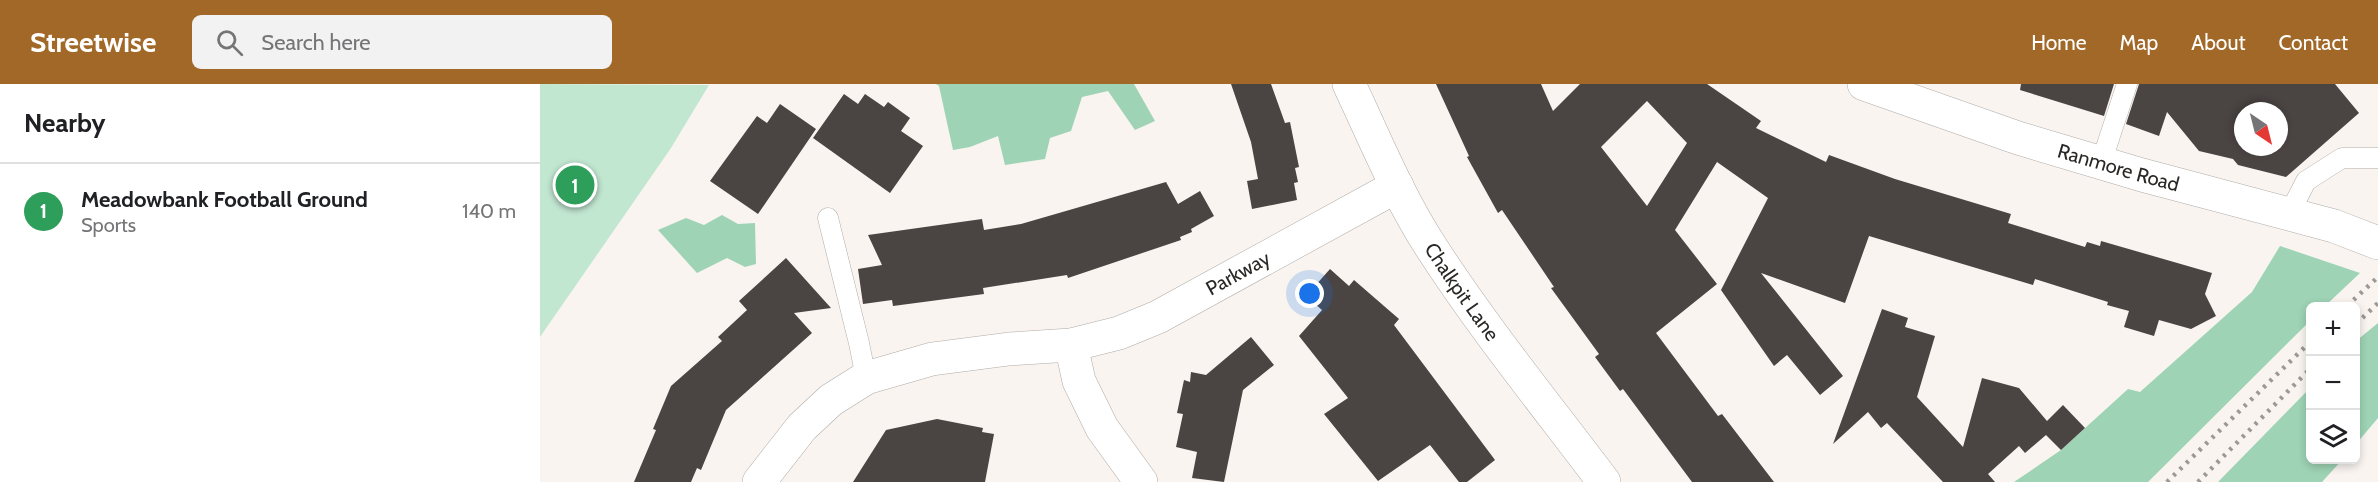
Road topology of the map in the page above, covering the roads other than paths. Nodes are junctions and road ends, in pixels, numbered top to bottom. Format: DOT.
graph roads {
  1 [pos="1349,84"];
  2 [pos="1864,84"];
  3 [pos="2127,84"];
  4 [pos="2378,158"];
  5 [pos="2102,163"];
  6 [pos="1397,186"];
  7 [pos="2289,214"];
  8 [pos="828,218"];
  9 [pos="2378,243"];
  10 [pos="1071,345"];
  11 [pos="866,378"];
  12 [pos="759,482"];
  13 [pos="1142,482"];
  14 [pos="1604,482"];
  1 -- 6 [label="street, Chalkpit Lane"];
  2 -- 5 [label="street, Ranmore Road"];
  3 -- 5 [label="lane"];
  4 -- 7 [label="lane"];
  5 -- 7 [label="street, Ranmore Road"];
  6 -- 10 [label="street, Parkway"];
  6 -- 14 [label="street, Chalkpit Lane"];
  7 -- 9 [label="street, Ranmore Road"];
  8 -- 11 [label="lane"];
  10 -- 11 [label="street, Parkway"];
  10 -- 13 [label="street"];
  11 -- 12 [label="street, Parkway"];
}
